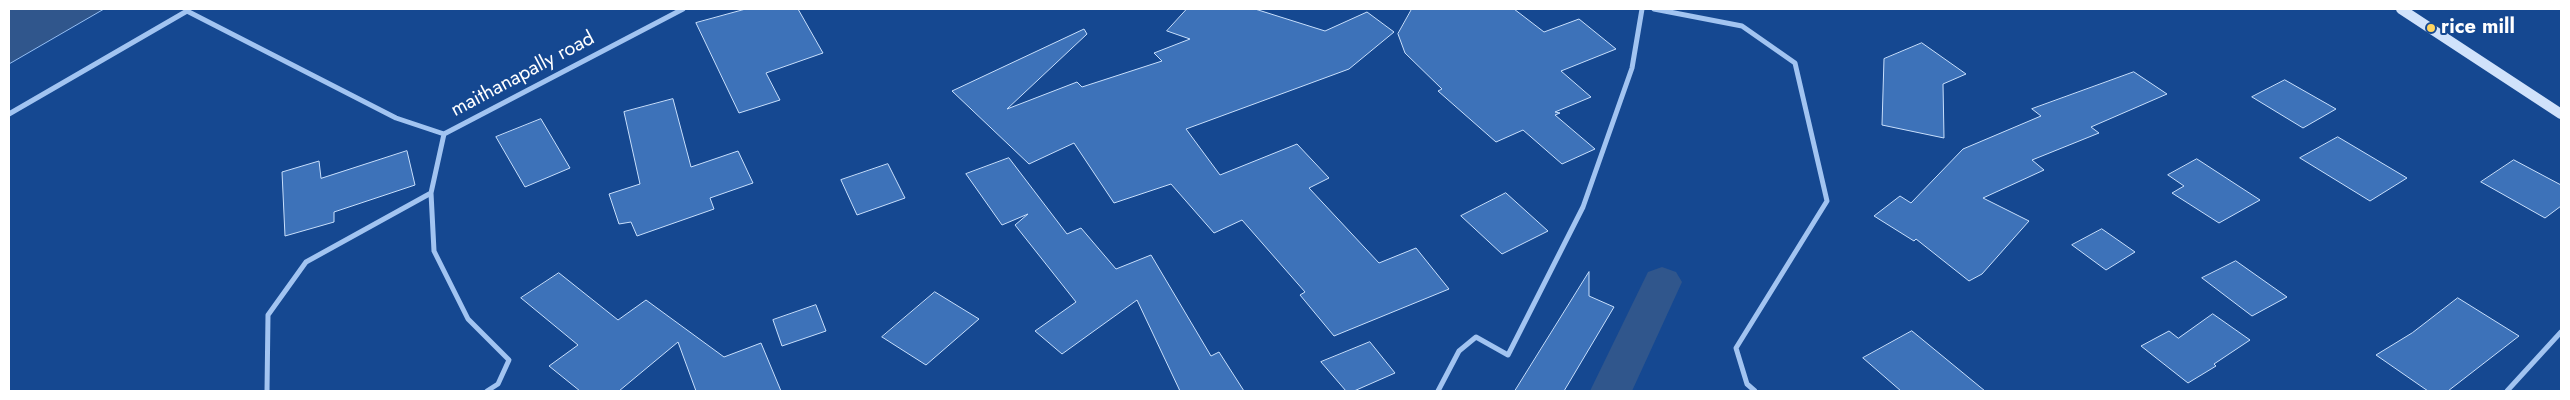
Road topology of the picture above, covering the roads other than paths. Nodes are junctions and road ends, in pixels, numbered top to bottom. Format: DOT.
graph roads {
  1 [pos="683,9"];
  2 [pos="1642,9"];
  3 [pos="1654,9"];
  4 [pos="2401,9"];
  5 [pos="9,114"];
  6 [pos="2561,114"];
  7 [pos="444,134"];
  8 [pos="431,193"];
  9 [pos="2561,332"];
  10 [pos="267,391"];
  11 [pos="487,391"];
  12 [pos="1438,391"];
  13 [pos="1755,391"];
  14 [pos="2507,391"];
  1 -- 7 [label="street, maithanapally road"];
  2 -- 12 [label="street"];
  3 -- 13 [label="street"];
  4 -- 6 [label="main road"];
  5 -- 7 [label="street"];
  7 -- 8 [label="street, maithanapally road"];
  8 -- 10 [label="street"];
  8 -- 11 [label="street, maithanapally road"];
  9 -- 14 [label="street"];
}
